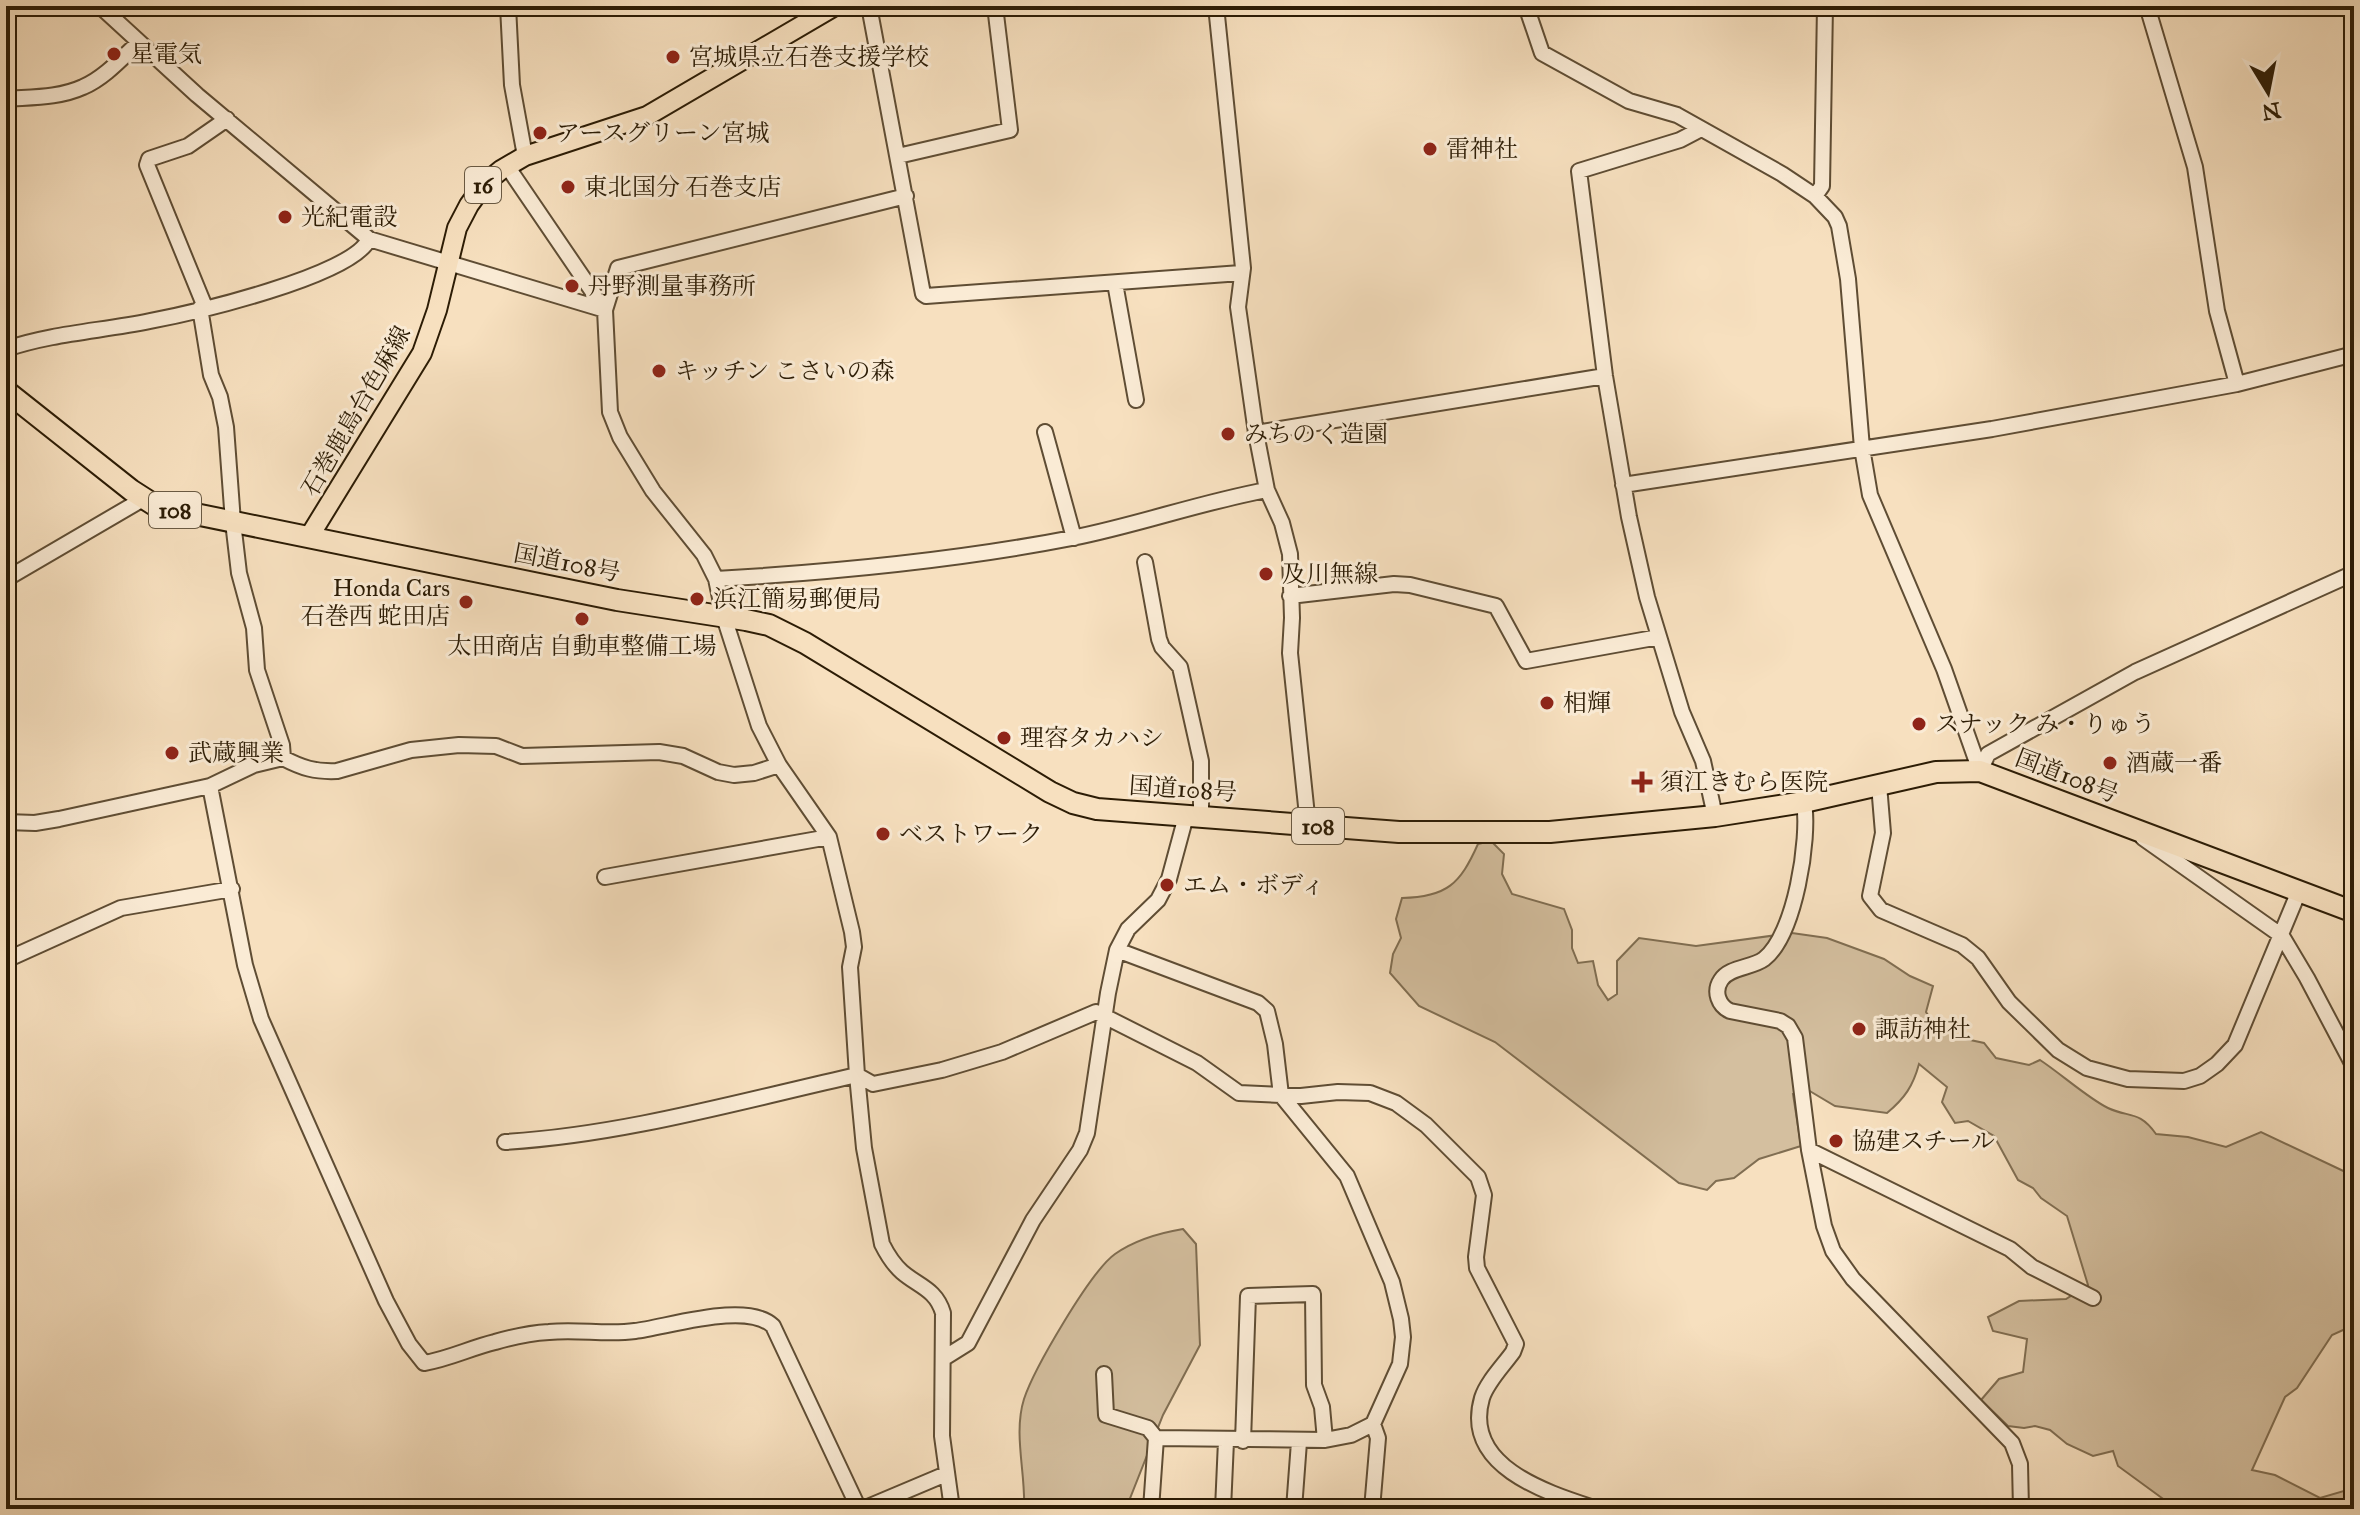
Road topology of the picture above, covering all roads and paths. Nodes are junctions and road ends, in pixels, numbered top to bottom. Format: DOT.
graph roads {
  1 [pos="100,6"];
  2 [pos="508,6"];
  3 [pos="835,6"];
  4 [pos="869,6"];
  5 [pos="995,6"];
  6 [pos="1216,6"];
  7 [pos="1526,6"];
  8 [pos="1825,6"];
  9 [pos="2147,6"];
  10 [pos="138,43"];
  11 [pos="6,99"];
  12 [pos="227,119"];
  13 [pos="1701,129"];
  14 [pos="525,156"];
  15 [pos="898,156"];
  16 [pos="507,166"];
  17 [pos="906,196"];
  18 [pos="1815,196"];
  19 [pos="369,239"];
  20 [pos="448,261"];
  21 [pos="1241,273"];
  22 [pos="1115,283"];
  23 [pos="203,308"];
  24 [pos="605,310"];
  25 [pos="6,349"];
  26 [pos="2354,354"];
  27 [pos="1605,376"];
  28 [pos="2237,384"];
  29 [pos="6,391"];
  30 [pos="6,400"];
  31 [pos="1136,400"];
  32 [pos="1045,432"];
  33 [pos="1256,433"];
  34 [pos="62,435"];
  35 [pos="1862,448"];
  36 [pos="1623,485"];
  37 [pos="1267,490"];
  38 [pos="143,499"];
  39 [pos="233,522"];
  40 [pos="309,537"];
  41 [pos="1074,538"];
  42 [pos="1145,562"];
  43 [pos="2354,573"];
  44 [pos="6,579"];
  45 [pos="716,579"];
  46 [pos="1290,596"];
  47 [pos="724,617"];
  48 [pos="1659,637"];
  49 [pos="283,758"];
  50 [pos="779,765"];
  51 [pos="1980,771"];
  52 [pos="1879,785"];
  53 [pos="210,786"];
  54 [pos="1804,802"];
  55 [pos="1193,816"];
  56 [pos="1715,816"];
  57 [pos="6,822"];
  58 [pos="1308,825"];
  59 [pos="2127,827"];
  60 [pos="829,837"];
  61 [pos="605,877"];
  62 [pos="232,889"];
  63 [pos="2299,891"];
  64 [pos="2354,912"];
  65 [pos="2282,936"];
  66 [pos="1117,950"];
  67 [pos="6,960"];
  68 [pos="1105,1015"];
  69 [pos="2354,1067"];
  70 [pos="857,1075"];
  71 [pos="1281,1095"];
  72 [pos="505,1142"];
  73 [pos="1809,1150"];
  74 [pos="2093,1298"];
  75 [pos="944,1358"];
  76 [pos="1104,1374"];
  77 [pos="1373,1424"];
  78 [pos="1156,1438"];
  79 [pos="1325,1440"];
  80 [pos="1226,1441"];
  81 [pos="1243,1441"];
  82 [pos="1299,1442"];
  83 [pos="946,1474"];
  84 [pos="861,1509"];
  85 [pos="952,1509"];
  86 [pos="1151,1509"];
  87 [pos="1223,1509"];
  88 [pos="1294,1509"];
  89 [pos="1372,1509"];
  90 [pos="1597,1509"];
  91 [pos="2021,1509"];
  1 -- 10 [label="street"];
  2 -- 14 [label="street"];
  3 -- 14 [label="main road, 石巻鹿島台色麻線 / 16"];
  4 -- 15 [label="street"];
  5 -- 15 [label="street"];
  6 -- 21 [label="street"];
  7 -- 13 [label="street"];
  8 -- 18 [label="street"];
  9 -- 28 [label="street"];
  10 -- 11 [label="street"];
  10 -- 12 [label="street"];
  12 -- 19 [label="street"];
  12 -- 23 [label="street"];
  13 -- 18 [label="street"];
  13 -- 27 [label="street"];
  14 -- 16 [label="main road, 石巻鹿島台色麻線 / 16"];
  15 -- 17 [label="street"];
  16 -- 20 [label="main road, 石巻鹿島台色麻線 / 16"];
  16 -- 24 [label="street"];
  17 -- 22 [label="street"];
  17 -- 24 [label="street"];
  18 -- 35 [label="street"];
  19 -- 20 [label="street"];
  19 -- 23 [label="street"];
  20 -- 24 [label="street"];
  20 -- 40 [label="main road, 石巻鹿島台色麻線 / 16"];
  21 -- 22 [label="street"];
  21 -- 33 [label="street"];
  22 -- 31 [label="street"];
  23 -- 25 [label="street"];
  23 -- 39 [label="street"];
  24 -- 45 [label="street"];
  26 -- 28 [label="street"];
  27 -- 33 [label="street"];
  27 -- 36 [label="street"];
  28 -- 35 [label="street"];
  29 -- 34 [label="highway, 国道108号 / 108"];
  30 -- 34 [label="highway, 国道108号 / 108"];
  32 -- 41 [label="street"];
  33 -- 37 [label="street"];
  34 -- 38 [label="highway, 国道108号 / 108"];
  35 -- 36 [label="street"];
  35 -- 51 [label="street"];
  36 -- 48 [label="street"];
  37 -- 41 [label="street"];
  37 -- 46 [label="street"];
  38 -- 39 [label="highway, 国道108号 / 108"];
  38 -- 44 [label="street"];
  39 -- 40 [label="highway, 国道108号 / 108"];
  39 -- 49 [label="street"];
  40 -- 47 [label="highway, 国道108号 / 108"];
  41 -- 45 [label="street"];
  42 -- 55 [label="street"];
  43 -- 51 [label="street"];
  45 -- 47 [label="street"];
  46 -- 48 [label="street"];
  46 -- 58 [label="street"];
  47 -- 50 [label="street"];
  47 -- 55 [label="highway, 国道108号 / 108"];
  48 -- 56 [label="street"];
  49 -- 50 [label="street"];
  49 -- 53 [label="street"];
  50 -- 60 [label="street"];
  51 -- 52 [label="highway, 国道108号 / 108"];
  51 -- 59 [label="highway, 国道108号 / 108"];
  52 -- 54 [label="highway, 国道108号 / 108"];
  52 -- 65 [label="street"];
  53 -- 57 [label="street"];
  53 -- 62 [label="street"];
  54 -- 56 [label="highway, 国道108号 / 108"];
  54 -- 73 [label="street"];
  55 -- 58 [label="highway, 国道108号 / 108"];
  55 -- 66 [label="street"];
  56 -- 58 [label="highway, 国道108号 / 108"];
  59 -- 63 [label="highway, 国道108号 / 108"];
  59 -- 65 [label="street"];
  60 -- 61 [label="street"];
  60 -- 70 [label="street"];
  62 -- 67 [label="street"];
  62 -- 84 [label="street"];
  63 -- 64 [label="highway, 国道108号 / 108"];
  63 -- 65 [label="street"];
  65 -- 69 [label="street"];
  66 -- 68 [label="street"];
  66 -- 71 [label="street"];
  68 -- 70 [label="street"];
  68 -- 71 [label="street"];
  68 -- 75 [label="street"];
  70 -- 72 [label="street"];
  70 -- 75 [label="street"];
  71 -- 77 [label="street"];
  71 -- 90 [label="street"];
  73 -- 74 [label="street"];
  73 -- 91 [label="street"];
  75 -- 83 [label="street"];
  76 -- 78 [label="street"];
  77 -- 79 [label="street"];
  77 -- 89 [label="street"];
  78 -- 80 [label="street"];
  78 -- 86 [label="street"];
  79 -- 81 [label="street"];
  79 -- 82 [label="street"];
  80 -- 81 [label="street"];
  80 -- 87 [label="street"];
  81 -- 82 [label="street"];
  82 -- 88 [label="street"];
  83 -- 84 [label="street"];
  83 -- 85 [label="street"];
}
